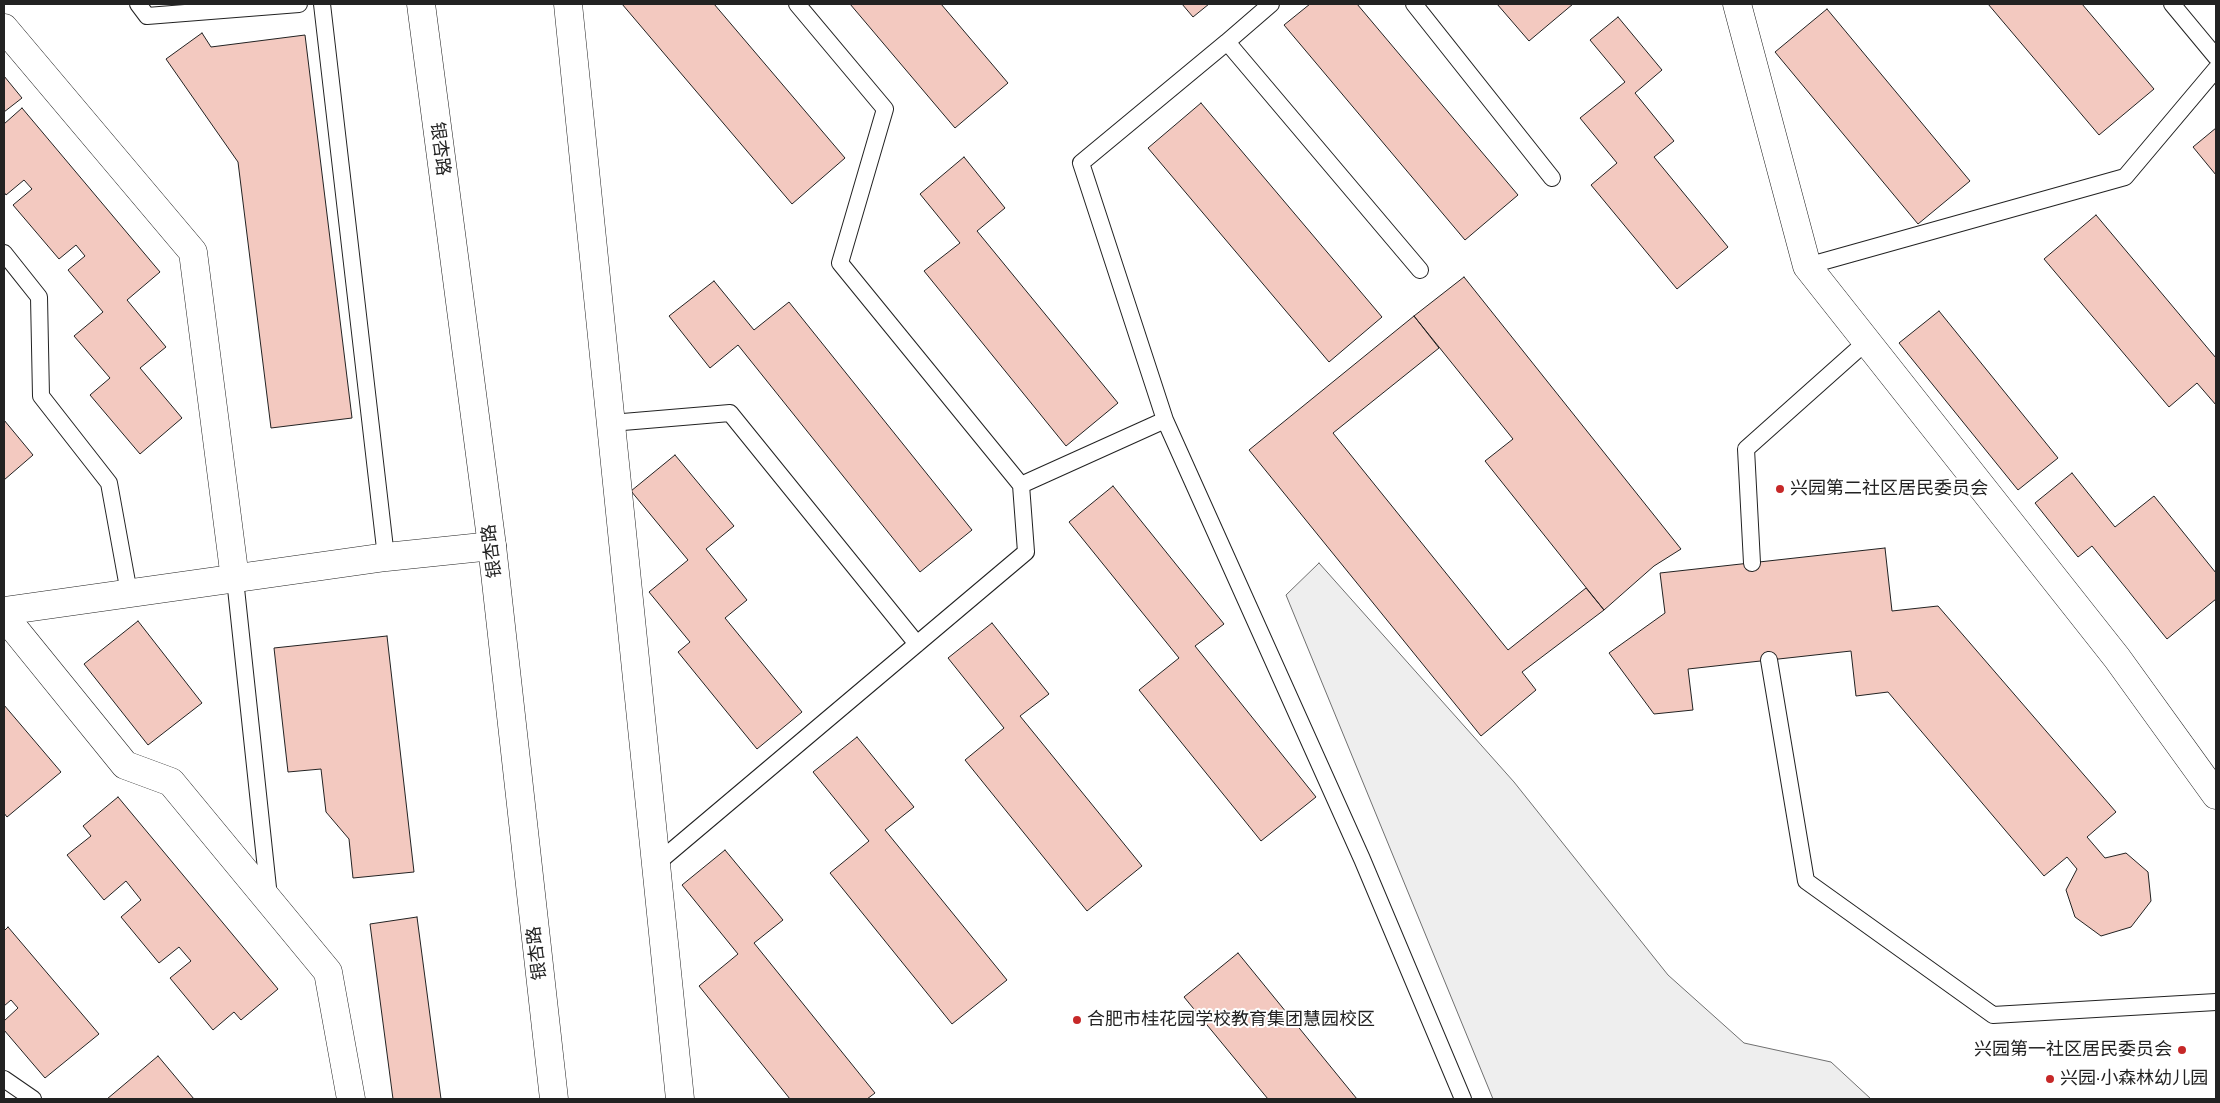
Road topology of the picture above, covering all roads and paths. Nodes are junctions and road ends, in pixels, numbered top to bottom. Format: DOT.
graph roads {
  1 [pos="138,4"];
  2 [pos="299,4"];
  3 [pos="322,4"];
  4 [pos="421,4"];
  5 [pos="568,4"];
  6 [pos="797,4"];
  7 [pos="1271,4"];
  8 [pos="1414,4"];
  9 [pos="1736,4"];
  10 [pos="2172,4"];
  11 [pos="4,28"];
  12 [pos="1227,42"];
  13 [pos="2216,57"];
  14 [pos="2216,70"];
  15 [pos="1552,178"];
  16 [pos="4,253"];
  17 [pos="1806,266"];
  18 [pos="1420,270"];
  19 [pos="1866,342"];
  20 [pos="1164,420"];
  21 [pos="611,423"];
  22 [pos="1020,485"];
  23 [pos="492,546"];
  24 [pos="386,557"];
  25 [pos="1752,563"];
  26 [pos="235,579"];
  27 [pos="129,593"];
  28 [pos="4,611"];
  29 [pos="4,616"];
  30 [pos="917,644"];
  31 [pos="1768,660"];
  32 [pos="2216,795"];
  33 [pos="656,864"];
  34 [pos="270,901"];
  35 [pos="2216,1002"];
  36 [pos="4,1079"];
  37 [pos="33,1099"];
  38 [pos="351,1099"];
  39 [pos="554,1099"];
  40 [pos="680,1099"];
  41 [pos="1463,1099"];
  1 -- 2 [label="lane"];
  3 -- 24 [label="lane"];
  4 -- 23 [label="street, 银杏路"];
  5 -- 21 [label="street"];
  6 -- 22 [label="lane"];
  7 -- 12 [label="lane"];
  8 -- 15 [label="lane"];
  9 -- 17 [label="street"];
  10 -- 13 [label="lane"];
  11 -- 26 [label="street"];
  12 -- 18 [label="lane"];
  12 -- 20 [label="lane"];
  14 -- 17 [label="lane"];
  16 -- 27 [label="lane"];
  17 -- 19 [label="street"];
  19 -- 25 [label="lane"];
  19 -- 32 [label="street"];
  20 -- 22 [label="lane"];
  20 -- 41 [label="lane"];
  21 -- 30 [label="lane"];
  21 -- 33 [label="street"];
  22 -- 30 [label="lane"];
  23 -- 24 [label="street"];
  23 -- 39 [label="street, 银杏路"];
  24 -- 26 [label="street"];
  26 -- 27 [label="street"];
  26 -- 34 [label="lane"];
  27 -- 28 [label="street"];
  29 -- 34 [label="street"];
  30 -- 33 [label="lane"];
  31 -- 35 [label="lane"];
  33 -- 40 [label="street"];
  34 -- 38 [label="street"];
  36 -- 37 [label="lane"];
}
